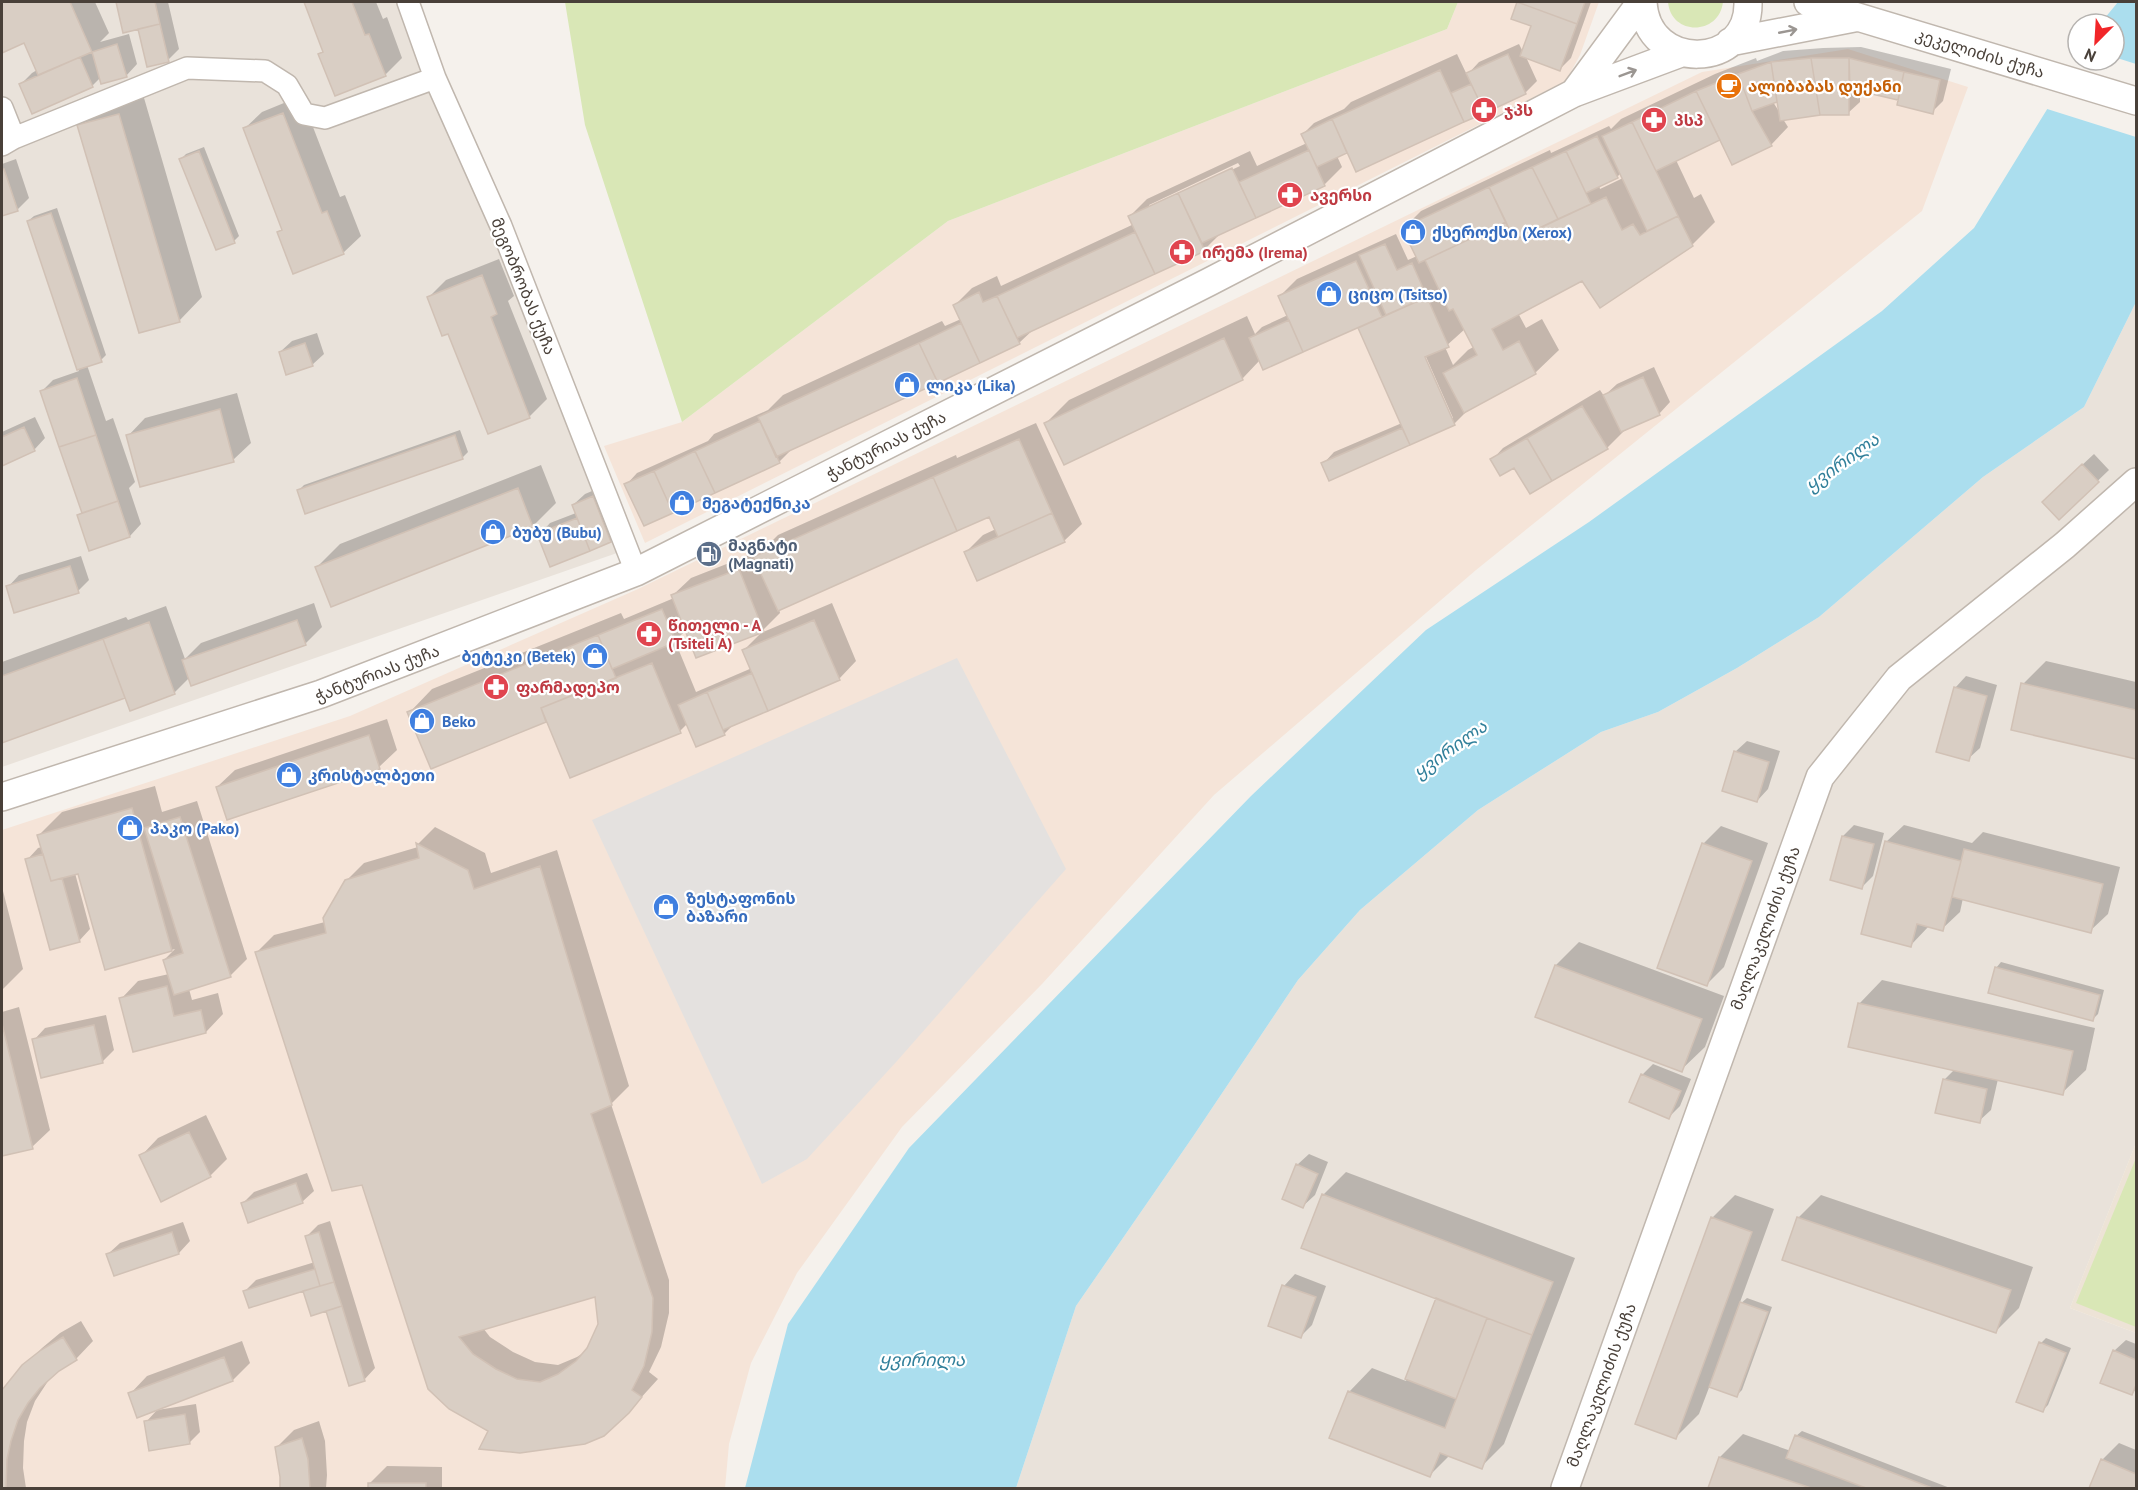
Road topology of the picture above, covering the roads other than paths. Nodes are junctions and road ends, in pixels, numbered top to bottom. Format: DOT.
graph roads {
  1 [pos="408,2"];
  2 [pos="1642,2"];
  3 [pos="1748,2"];
  4 [pos="1808,2"];
  5 [pos="1858,17"];
  6 [pos="1730,42"];
  7 [pos="1681,53"];
  8 [pos="435,78"];
  9 [pos="1574,93"];
  10 [pos="2136,101"];
  11 [pos="2,108"];
  12 [pos="8,142"];
  13 [pos="2136,482"];
  14 [pos="636,572"];
  15 [pos="2,797"];
  16 [pos="1564,1488"];
  1 -- 8 [label="street, მეგობრობას ქუჩა"];
  2 -- 7 [label="street"];
  2 -- 9 [label="street, ჭანტურიას ქუჩა"];
  3 -- 6 [label="street"];
  4 -- 5 [label="street, კეკელიძის ქუჩა"];
  6 -- 5 [label="street, კეკელიძის ქუჩა, one-way"];
  5 -- 10 [label="street, კეკელიძის ქუჩა"];
  6 -- 7 [label="street, კეკელიძის ქუჩა"];
  9 -- 7 [label="street, ჭანტურიას ქუჩა, one-way"];
  8 -- 12 [label="street"];
  8 -- 14 [label="street, მეგობრობას ქუჩა"];
  9 -- 14 [label="street, ჭანტურიას ქუჩა"];
  11 -- 12 [label="street"];
  13 -- 16 [label="street, მაღლაკელიძის ქუჩა"];
  14 -- 15 [label="street, ჭანტურიას ქუჩა"];
}
